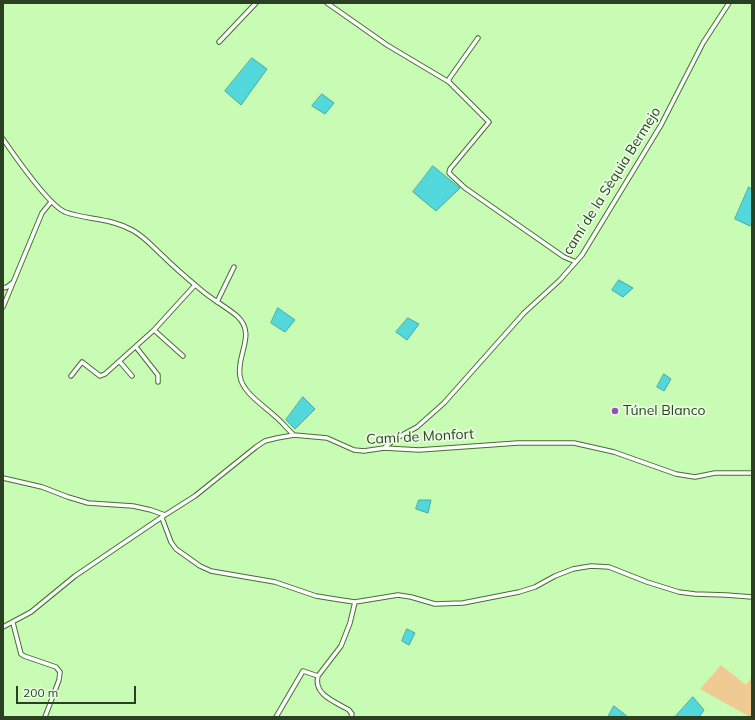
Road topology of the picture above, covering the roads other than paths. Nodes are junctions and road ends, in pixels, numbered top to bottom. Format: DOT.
graph roads {
  1 [pos="256,3"];
  2 [pos="327,3"];
  3 [pos="729,3"];
  4 [pos="478,38"];
  5 [pos="219,42"];
  6 [pos="449,82"];
  7 [pos="3,139"];
  8 [pos="51,202"];
  9 [pos="576,262"];
  10 [pos="234,267"];
  11 [pos="14,282"];
  12 [pos="195,284"];
  13 [pos="3,288"];
  14 [pos="217,302"];
  15 [pos="3,307"];
  16 [pos="154,330"];
  17 [pos="136,347"];
  18 [pos="183,356"];
  19 [pos="120,362"];
  20 [pos="71,376"];
  21 [pos="132,376"];
  22 [pos="158,382"];
  23 [pos="294,435"];
  24 [pos="384,448"];
  25 [pos="752,473"];
  26 [pos="3,478"];
  27 [pos="163,516"];
  28 [pos="752,597"];
  29 [pos="355,602"];
  30 [pos="13,623"];
  31 [pos="3,627"];
  32 [pos="318,676"];
  33 [pos="352,715"];
  34 [pos="45,717"];
  35 [pos="276,717"];
  36 [pos="356,717"];
  1 -- 5 [label="street"];
  2 -- 6 [label="street"];
  3 -- 9 [label="street, camí de la Sèquia Bermejo"];
  4 -- 6 [label="street"];
  6 -- 9 [label="street"];
  7 -- 8 [label="street"];
  8 -- 11 [label="street"];
  8 -- 12 [label="street"];
  9 -- 24 [label="street, camí de la Sèquia Bermejo"];
  10 -- 14 [label="street"];
  11 -- 13 [label="street"];
  11 -- 15 [label="street"];
  12 -- 14 [label="street"];
  12 -- 16 [label="street"];
  14 -- 23 [label="street"];
  16 -- 17 [label="street"];
  16 -- 18 [label="street"];
  17 -- 19 [label="street"];
  17 -- 22 [label="street"];
  19 -- 20 [label="street"];
  19 -- 21 [label="street"];
  23 -- 24 [label="street, Camí de Monfort"];
  23 -- 27 [label="street, Camí de Monfort"];
  24 -- 25 [label="street, Camí de Monfort"];
  26 -- 27 [label="street"];
  27 -- 29 [label="street"];
  27 -- 30 [label="street, Camí de Monfort"];
  28 -- 29 [label="street"];
  29 -- 32 [label="street"];
  30 -- 31 [label="street, Camí de Monfort"];
  30 -- 34 [label="street"];
  32 -- 33 [label="street"];
  32 -- 35 [label="street"];
  33 -- 36 [label="street"];
}
